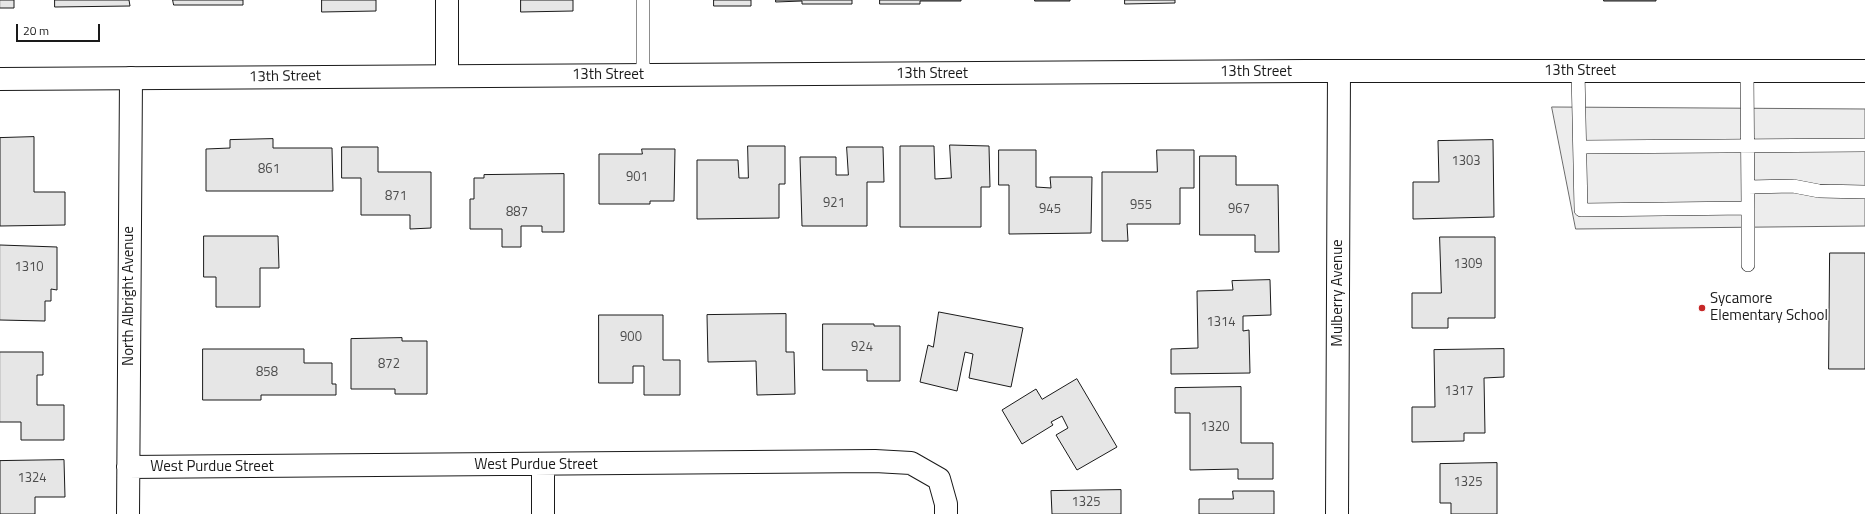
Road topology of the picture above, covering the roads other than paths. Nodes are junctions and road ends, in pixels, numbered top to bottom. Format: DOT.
graph roads {
  1 [pos="447,0"];
  2 [pos="643,0"];
  3 [pos="1339,71"];
  4 [pos="1578,71"];
  5 [pos="1747,71"];
  6 [pos="1865,71"];
  7 [pos="447,75"];
  8 [pos="643,76"];
  9 [pos="131,78"];
  10 [pos="0,79"];
  11 [pos="1865,145"];
  12 [pos="1748,146"];
  13 [pos="1580,147"];
  14 [pos="1748,187"];
  15 [pos="1865,192"];
  16 [pos="1748,208"];
  17 [pos="1748,265"];
  18 [pos="543,465"];
  19 [pos="128,467"];
  20 [pos="128,514"];
  21 [pos="543,514"];
  22 [pos="946,514"];
  23 [pos="1337,514"];
  1 -- 7 [label="street"];
  2 -- 8 [label="lane"];
  3 -- 4 [label="street, 13th Street"];
  3 -- 8 [label="street, 13th Street"];
  3 -- 23 [label="street, Mulberry Avenue"];
  4 -- 5 [label="street, 13th Street"];
  4 -- 13 [label="lane"];
  5 -- 6 [label="street, 13th Street"];
  5 -- 12 [label="lane"];
  7 -- 8 [label="street, 13th Street"];
  7 -- 9 [label="street, 13th Street"];
  9 -- 10 [label="street, 13th Street"];
  9 -- 19 [label="street, North Albright Avenue"];
  11 -- 12 [label="lane"];
  12 -- 13 [label="lane"];
  12 -- 14 [label="lane"];
  13 -- 16 [label="lane"];
  14 -- 15 [label="lane"];
  14 -- 16 [label="lane"];
  16 -- 17 [label="lane"];
  18 -- 19 [label="street, West Purdue Street"];
  18 -- 21 [label="street"];
  18 -- 22 [label="street, West Purdue Street"];
  19 -- 20 [label="street, North Albright Avenue"];
}
